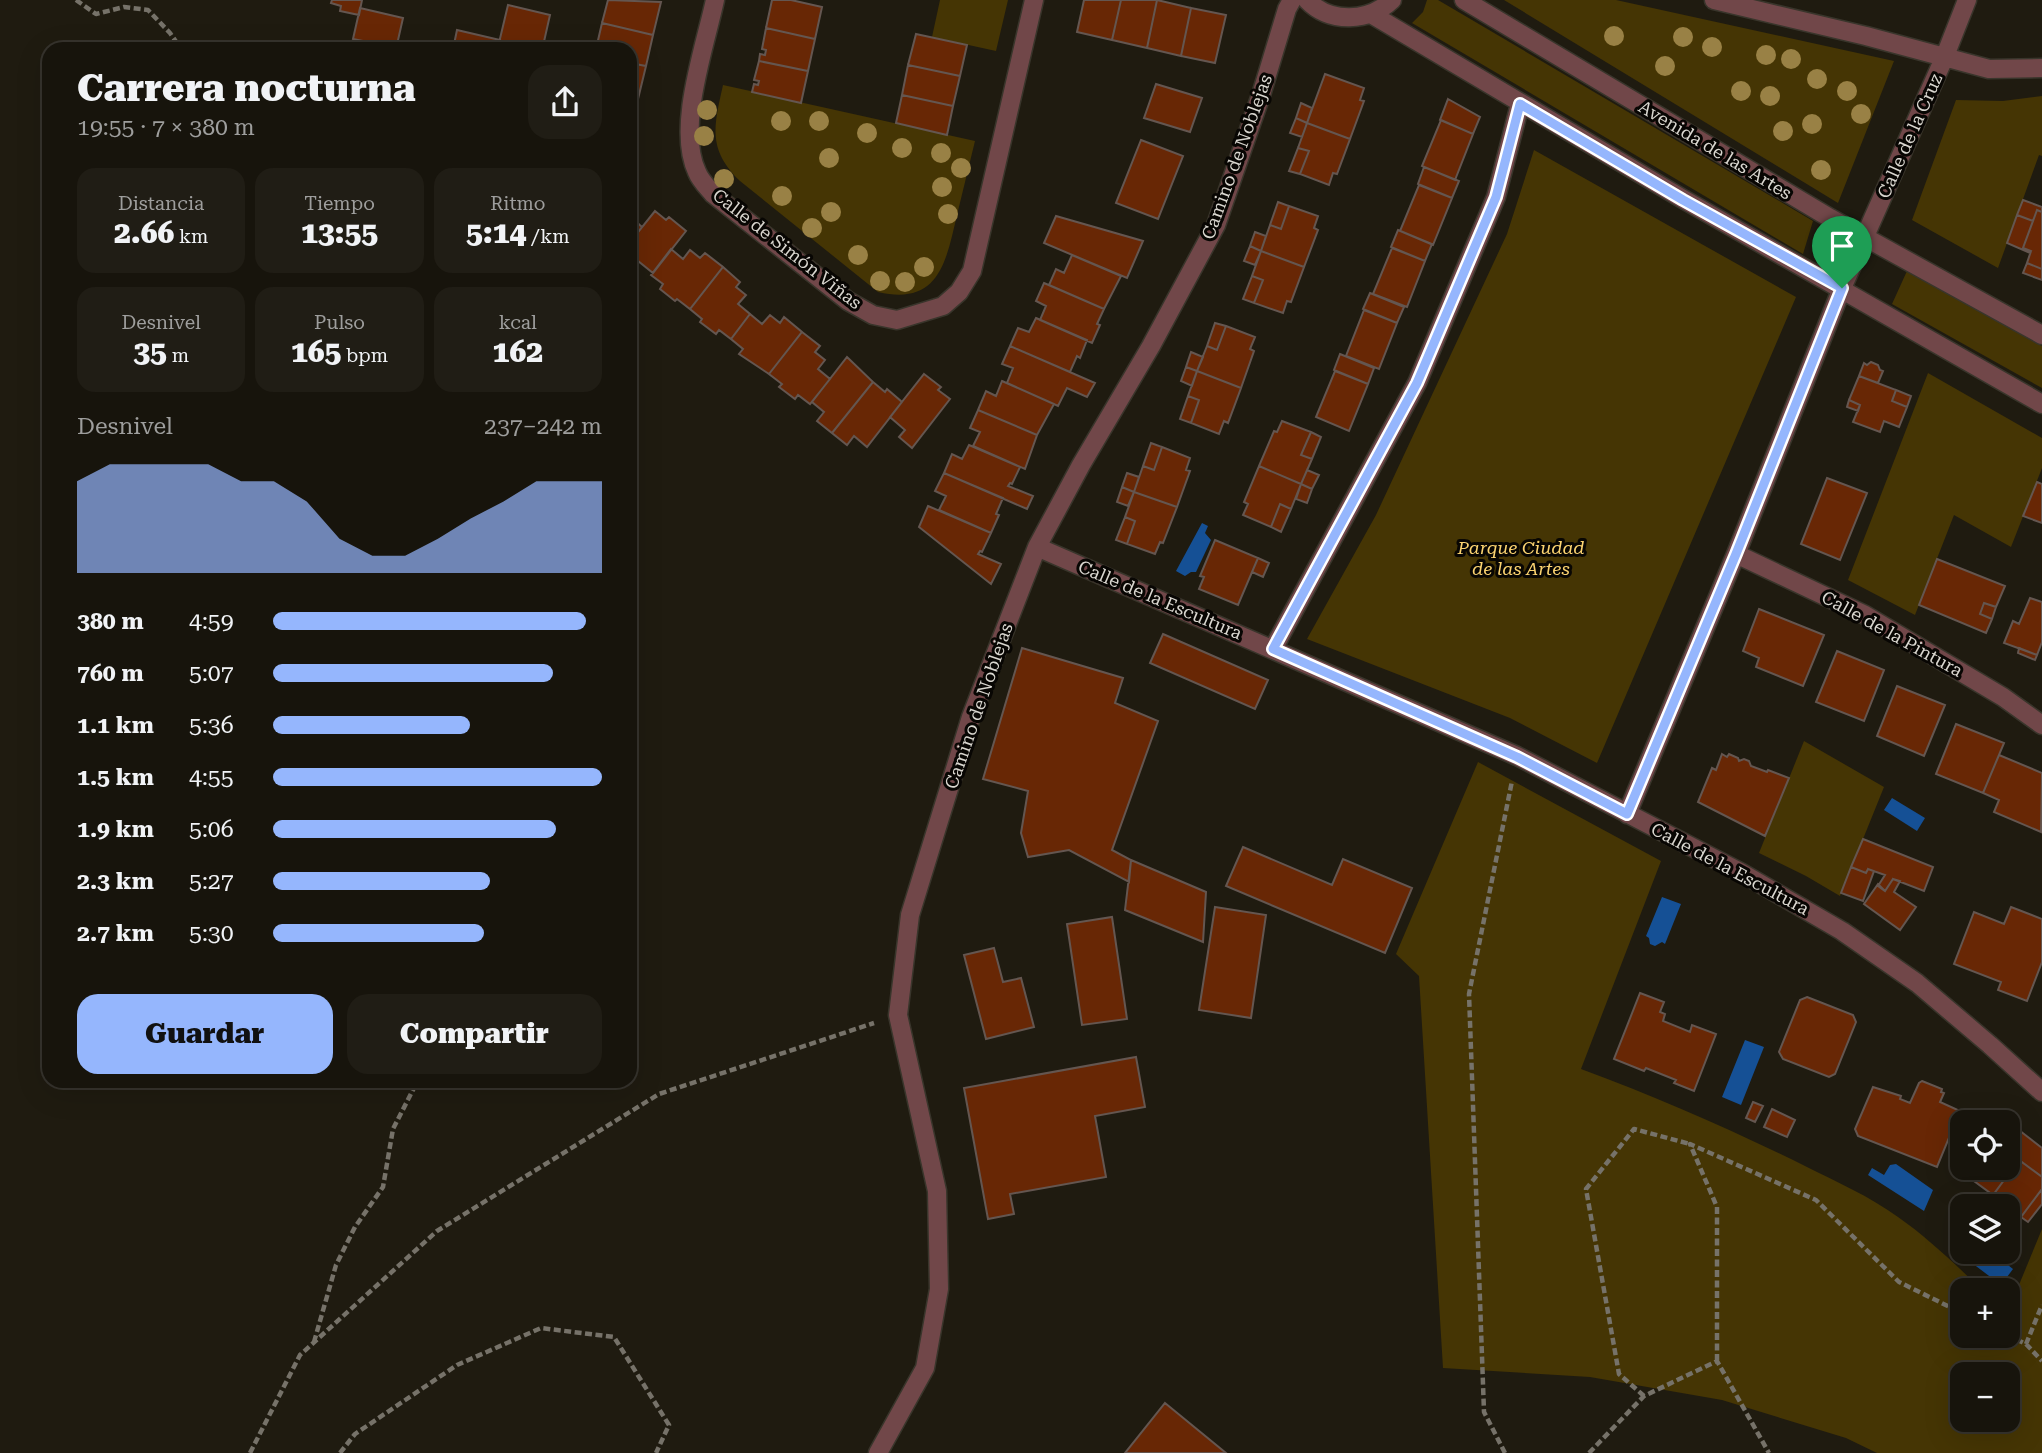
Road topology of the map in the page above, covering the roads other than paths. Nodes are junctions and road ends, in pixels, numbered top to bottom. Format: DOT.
graph roads {
  1 [pos="715,0"];
  2 [pos="1034,0"];
  3 [pos="1292,0"];
  4 [pos="1307,0"];
  5 [pos="1392,0"];
  6 [pos="1464,0"];
  7 [pos="1714,0"];
  8 [pos="1967,0"];
  9 [pos="1371,14"];
  10 [pos="1945,56"];
  11 [pos="2042,68"];
  12 [pos="1520,104"];
  13 [pos="1864,236"];
  14 [pos="1842,288"];
  15 [pos="2042,335"];
  16 [pos="2042,404"];
  17 [pos="1037,547"];
  18 [pos="1736,554"];
  19 [pos="1273,649"];
  20 [pos="2042,724"];
  21 [pos="1627,814"];
  22 [pos="2042,1092"];
  23 [pos="878,1453"];
  1 -- 2 [label="street, Calle de Simón Viñas"];
  3 -- 17 [label="street, Camino de Noblejas"];
  4 -- 9 [label="street"];
  5 -- 9 [label="street"];
  6 -- 13 [label="street, Avenida de las Artes"];
  7 -- 10 [label="street"];
  8 -- 10 [label="street, Calle de la Cruz"];
  9 -- 12 [label="street"];
  10 -- 11 [label="street"];
  10 -- 13 [label="street, Calle de la Cruz"];
  12 -- 14 [label="street"];
  12 -- 19 [label="street"];
  13 -- 14 [label="street, Calle de la Cruz"];
  13 -- 15 [label="street, Avenida de las Artes"];
  14 -- 16 [label="street"];
  14 -- 18 [label="street, Calle de la Cruz"];
  17 -- 19 [label="street, Calle de la Escultura"];
  17 -- 23 [label="street, Camino de Noblejas"];
  18 -- 20 [label="street, Calle de la Pintura"];
  18 -- 21 [label="street, Calle de la Cruz"];
  19 -- 21 [label="street, Calle de la Escultura"];
  21 -- 22 [label="street, Calle de la Escultura"];
}
